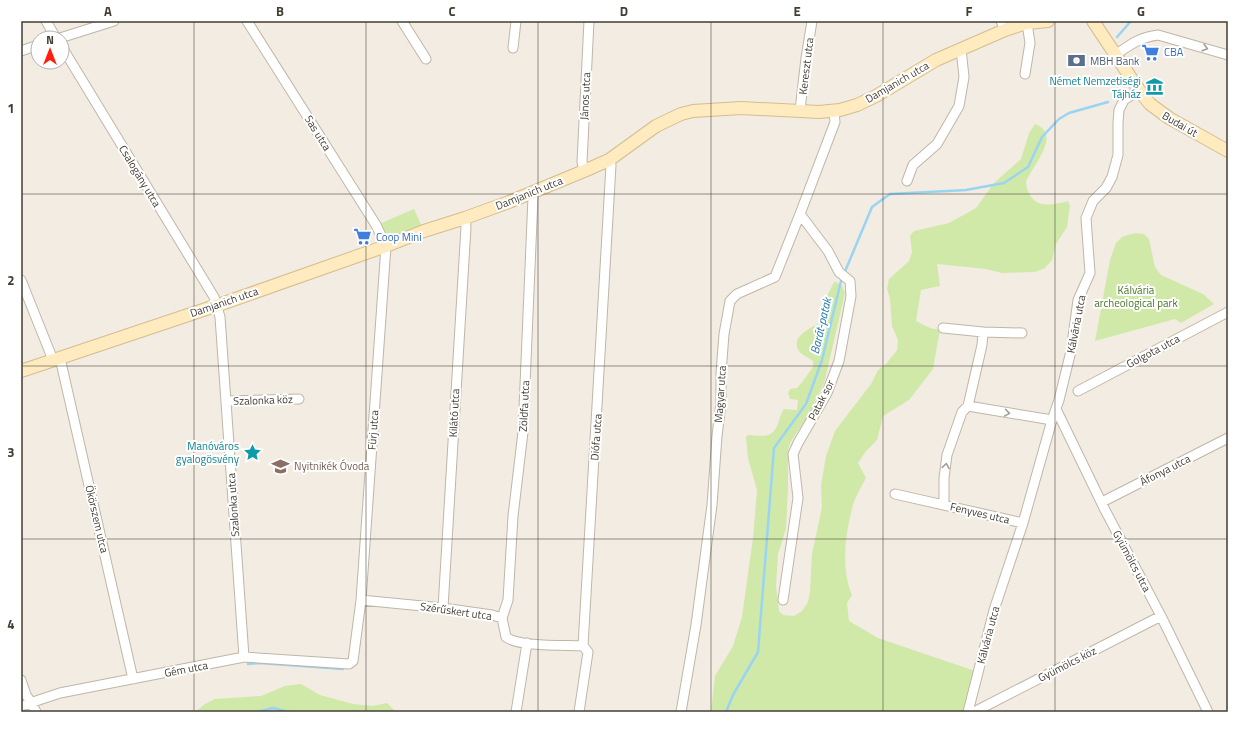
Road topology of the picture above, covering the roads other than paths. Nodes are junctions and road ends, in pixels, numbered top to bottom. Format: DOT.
graph roads {
  1 [pos="46,21"];
  2 [pos="114,21"];
  3 [pos="247,21"];
  4 [pos="402,21"];
  5 [pos="516,21"];
  6 [pos="589,21"];
  7 [pos="812,21"];
  8 [pos="1048,21"];
  9 [pos="1093,21"];
  10 [pos="1030,22"];
  11 [pos="1003,26"];
  12 [pos="51,30"];
  13 [pos="70,35"];
  14 [pos="513,48"];
  15 [pos="961,49"];
  16 [pos="1116,55"];
  17 [pos="1228,55"];
  18 [pos="426,59"];
  19 [pos="70,60"];
  20 [pos="1025,74"];
  21 [pos="1139,90"];
  22 [pos="800,110"];
  23 [pos="834,112"];
  24 [pos="1228,151"];
  25 [pos="609,160"];
  26 [pos="584,171"];
  27 [pos="907,181"];
  28 [pos="532,192"];
  29 [pos="800,214"];
  30 [pos="465,218"];
  31 [pos="386,246"];
  32 [pos="21,280"];
  33 [pos="217,305"];
  34 [pos="1228,312"];
  35 [pos="943,328"];
  36 [pos="983,332"];
  37 [pos="1022,333"];
  38 [pos="57,359"];
  39 [pos="21,371"];
  40 [pos="1078,391"];
  41 [pos="299,399"];
  42 [pos="226,401"];
  43 [pos="968,406"];
  44 [pos="1056,409"];
  45 [pos="1052,420"];
  46 [pos="1228,438"];
  47 [pos="895,494"];
  48 [pos="1102,502"];
  49 [pos="944,505"];
  50 [pos="1023,523"];
  51 [pos="361,600"];
  52 [pos="784,600"];
  53 [pos="443,608"];
  54 [pos="1161,616"];
  55 [pos="502,618"];
  56 [pos="527,643"];
  57 [pos="583,646"];
  58 [pos="244,658"];
  59 [pos="354,661"];
  60 [pos="133,679"];
  61 [pos="21,680"];
  62 [pos="31,702"];
  63 [pos="21,706"];
  64 [pos="36,712"];
  65 [pos="516,712"];
  66 [pos="579,712"];
  67 [pos="681,712"];
  68 [pos="968,712"];
  69 [pos="974,712"];
  70 [pos="1208,712"];
  1 -- 12 [label="street"];
  2 -- 13 [label="street"];
  3 -- 31 [label="street, Sas utca"];
  4 -- 18 [label="street"];
  5 -- 14 [label="street"];
  6 -- 26 [label="street, János utca"];
  7 -- 22 [label="street, Kereszt utca"];
  8 -- 10 [label="main road, Damjanich utca"];
  9 -- 16 [label="main road, Budai út"];
  10 -- 11 [label="main road, Damjanich utca"];
  10 -- 20 [label="street"];
  11 -- 15 [label="main road, Damjanich utca"];
  15 -- 23 [label="main road, Damjanich utca"];
  15 -- 27 [label="street"];
  16 -- 17 [label="street, one-way"];
  16 -- 21 [label="main road, Budai út"];
  19 -- 33 [label="street, Csalogány utca"];
  21 -- 24 [label="main road, Budai út"];
  21 -- 44 [label="street, Kálvária utca"];
  22 -- 23 [label="main road, Damjanich utca"];
  22 -- 25 [label="main road, Damjanich utca"];
  23 -- 29 [label="street, Magyar utca"];
  25 -- 26 [label="main road, Damjanich utca"];
  25 -- 57 [label="street, Diófa utca"];
  26 -- 28 [label="main road, Damjanich utca"];
  28 -- 30 [label="main road, Damjanich utca"];
  28 -- 55 [label="street, Zöldfa utca"];
  29 -- 52 [label="street, Patak sor"];
  29 -- 67 [label="street, Magyar utca"];
  30 -- 31 [label="main road, Damjanich utca"];
  30 -- 53 [label="street, Kilátó utca"];
  31 -- 33 [label="main road, Damjanich utca"];
  31 -- 51 [label="street, Fürj utca"];
  32 -- 38 [label="street, Ökörszem utca"];
  33 -- 38 [label="main road, Damjanich utca"];
  33 -- 42 [label="street, Szalonka utca"];
  34 -- 40 [label="street, Golgota utca"];
  35 -- 36 [label="street"];
  36 -- 37 [label="street"];
  36 -- 43 [label="street, Fenyves utca"];
  38 -- 39 [label="main road, Damjanich utca"];
  38 -- 60 [label="street, Ökörszem utca"];
  41 -- 42 [label="street, Szalonka köz"];
  42 -- 58 [label="street, Szalonka utca"];
  43 -- 45 [label="street, one-way"];
  49 -- 43 [label="street, Fenyves utca, one-way"];
  44 -- 45 [label="street, Kálvária utca"];
  44 -- 48 [label="street, Gyümölcs utca"];
  45 -- 50 [label="street, Kálvária utca"];
  46 -- 48 [label="street, Áfonya utca"];
  47 -- 49 [label="street"];
  48 -- 54 [label="street, Gyümölcs utca"];
  49 -- 50 [label="street, Fenyves utca"];
  50 -- 68 [label="street, Kálvária utca"];
  51 -- 53 [label="street, Szérűskert utca"];
  51 -- 59 [label="street, Fürj utca"];
  53 -- 55 [label="street, Szérűskert utca"];
  54 -- 69 [label="street, Gyümölcs köz"];
  54 -- 70 [label="street, Gyümölcs utca"];
  55 -- 56 [label="street, Szérűskert utca"];
  56 -- 57 [label="street, Szérűskert utca"];
  56 -- 65 [label="street"];
  57 -- 66 [label="street, Diófa utca"];
  58 -- 59 [label="street, Gém utca"];
  58 -- 60 [label="street, Gém utca"];
  60 -- 62 [label="street, Gém utca"];
  61 -- 62 [label="street"];
  62 -- 63 [label="street, Gém utca"];
  62 -- 64 [label="street"];
}
